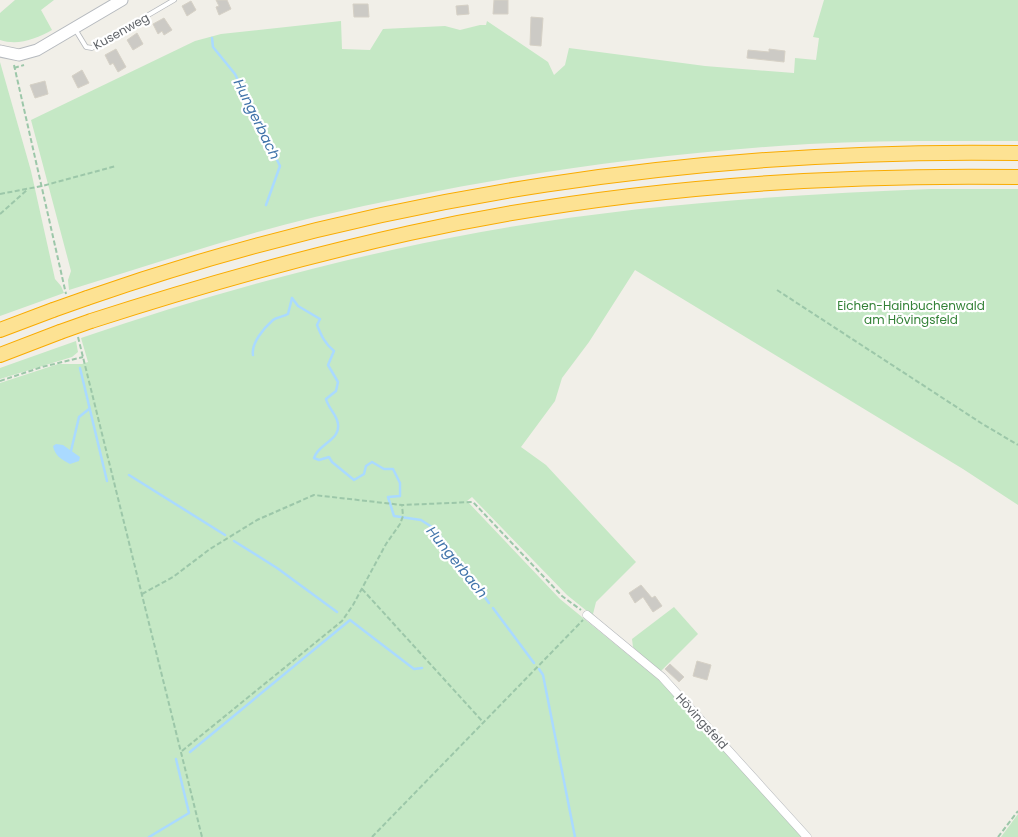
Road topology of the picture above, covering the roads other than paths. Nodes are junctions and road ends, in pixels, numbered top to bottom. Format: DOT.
graph roads {
  1 [pos="122,0"];
  2 [pos="174,0"];
  3 [pos="74,29"];
  4 [pos="6,53"];
  5 [pos="1018,153"];
  6 [pos="1018,177"];
  7 [pos="0,330"];
  8 [pos="0,355"];
  9 [pos="587,615"];
  10 [pos="808,837"];
  1 -- 3 [label="street, Kusenweg"];
  2 -- 3 [label="lane, Kusenweg"];
  3 -- 4 [label="street, Kusenweg"];
  5 -- 7 [label="highway, bridge"];
  6 -- 8 [label="highway, bridge"];
  9 -- 10 [label="street, Hövingsfeld"];
}
